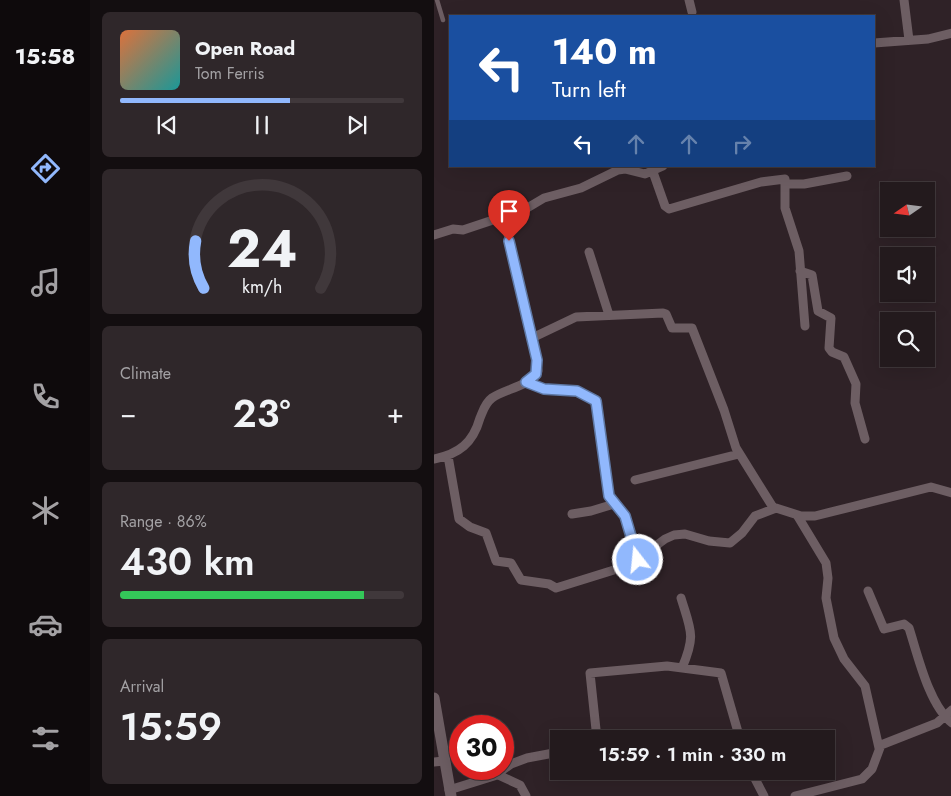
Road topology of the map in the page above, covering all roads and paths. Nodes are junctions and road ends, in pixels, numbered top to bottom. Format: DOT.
graph roads {
  1 [pos="437,0"];
  2 [pos="689,0"];
  3 [pos="904,0"];
  4 [pos="692,12"];
  5 [pos="443,20"];
  6 [pos="951,33"];
  7 [pos="910,40"];
  8 [pos="875,43"];
  9 [pos="661,167"];
  10 [pos="653,172"];
  11 [pos="847,176"];
  12 [pos="786,184"];
  13 [pos="510,218"];
  14 [pos="434,235"];
  15 [pos="589,252"];
  16 [pos="800,271"];
  17 [pos="610,315"];
  18 [pos="805,326"];
  19 [pos="532,338"];
  20 [pos="526,382"];
  21 [pos="864,439"];
  22 [pos="739,454"];
  23 [pos="448,456"];
  24 [pos="434,458"];
  25 [pos="635,480"];
  26 [pos="951,493"];
  27 [pos="614,504"];
  28 [pos="774,509"];
  29 [pos="572,514"];
  30 [pos="797,515"];
  31 [pos="638,560"];
  32 [pos="868,591"];
  33 [pos="681,598"];
  34 [pos="682,668"];
  35 [pos="434,698"];
  36 [pos="951,710"];
  37 [pos="948,721"];
  38 [pos="596,730"];
  39 [pos="737,730"];
  40 [pos="879,748"];
  41 [pos="550,754"];
  42 [pos="439,761"];
  43 [pos="514,765"];
  44 [pos="481,780"];
  45 [pos="509,780"];
  46 [pos="756,780"];
  47 [pos="450,793"];
  48 [pos="526,796"];
  49 [pos="764,796"];
  50 [pos="795,796"];
  1 -- 5 [label="lane"];
  2 -- 4 [label="street"];
  3 -- 7 [label="street"];
  6 -- 7 [label="street"];
  7 -- 8 [label="street"];
  9 -- 10 [label="street"];
  10 -- 12 [label="street"];
  10 -- 13 [label="street"];
  11 -- 12 [label="street"];
  12 -- 16 [label="street"];
  13 -- 14 [label="street"];
  13 -- 19 [label="street"];
  15 -- 17 [label="street"];
  16 -- 18 [label="street"];
  16 -- 21 [label="street"];
  17 -- 19 [label="street"];
  17 -- 22 [label="street"];
  19 -- 20 [label="street"];
  20 -- 23 [label="street"];
  20 -- 27 [label="street"];
  22 -- 25 [label="street"];
  22 -- 28 [label="street"];
  23 -- 24 [label="street"];
  23 -- 31 [label="street"];
  26 -- 30 [label="street"];
  27 -- 29 [label="street"];
  27 -- 31 [label="street"];
  28 -- 30 [label="street"];
  28 -- 31 [label="street"];
  30 -- 40 [label="street"];
  32 -- 37 [label="street"];
  33 -- 34 [label="street"];
  34 -- 38 [label="street"];
  34 -- 39 [label="street"];
  35 -- 42 [label="street"];
  36 -- 37 [label="street"];
  37 -- 40 [label="street"];
  40 -- 50 [label="street"];
  41 -- 43 [label="street"];
  42 -- 47 [label="street"];
  44 -- 47 [label="street"];
  45 -- 48 [label="street"];
  46 -- 49 [label="street"];
}
